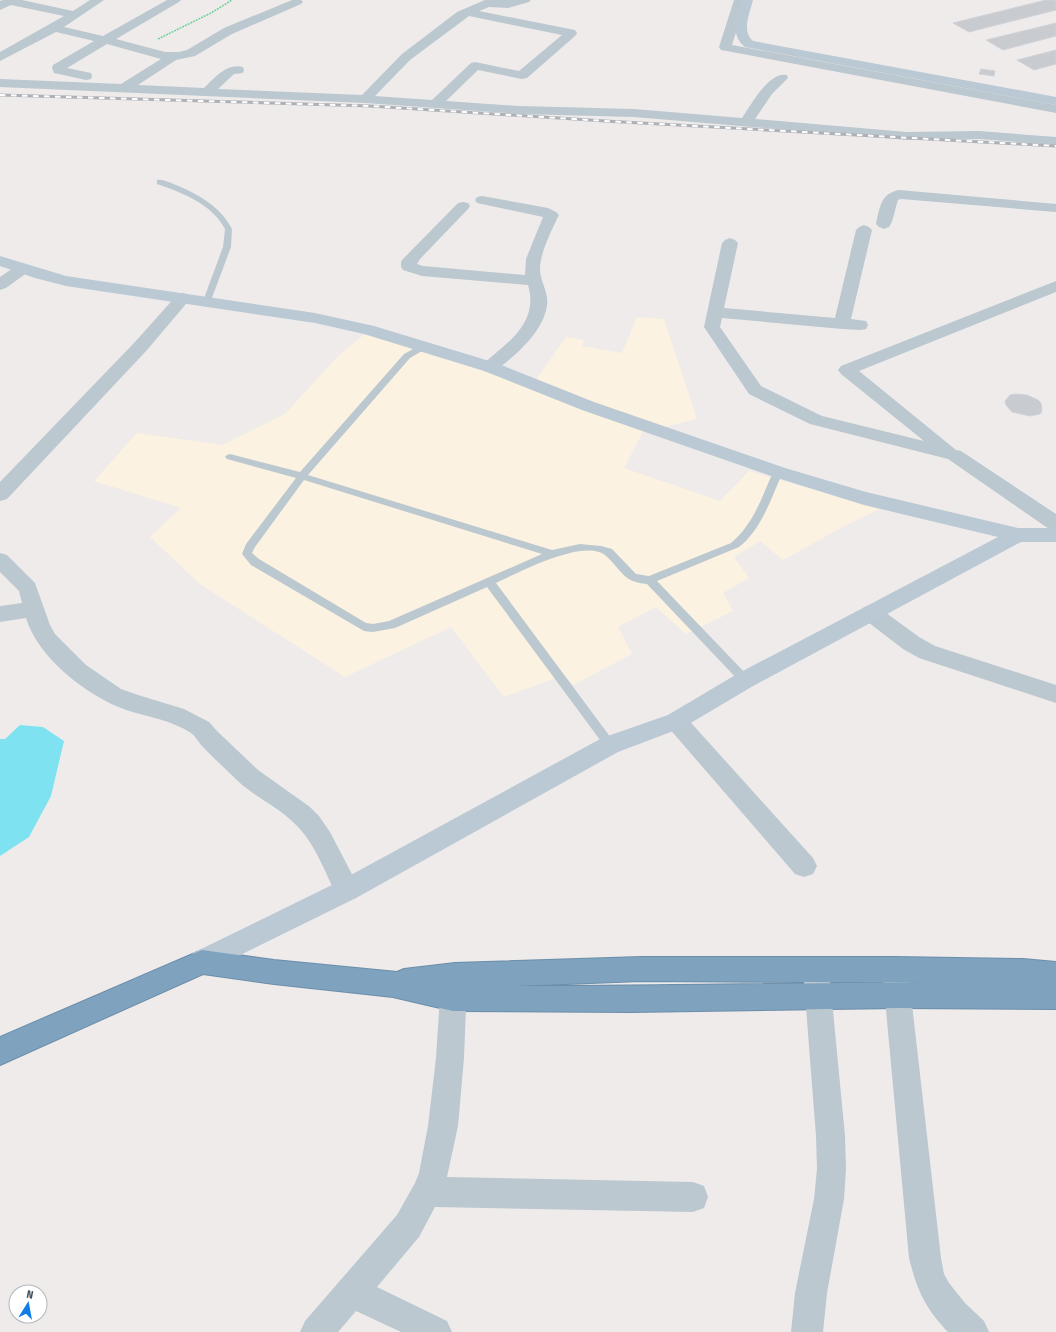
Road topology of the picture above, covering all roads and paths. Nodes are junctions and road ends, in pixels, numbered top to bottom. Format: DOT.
graph roads {
  1 [pos="98,0"];
  2 [pos="175,0"];
  3 [pos="232,0"];
  4 [pos="525,0"];
  5 [pos="740,0"];
  6 [pos="747,0"];
  7 [pos="295,1"];
  8 [pos="0,6"];
  9 [pos="467,12"];
  10 [pos="75,15"];
  11 [pos="54,28"];
  12 [pos="756,33"];
  13 [pos="105,40"];
  14 [pos="138,48"];
  15 [pos="0,57"];
  16 [pos="172,57"];
  17 [pos="238,70"];
  18 [pos="98,78"];
  19 [pos="782,78"];
  20 [pos="0,83"];
  21 [pos="126,87"];
  22 [pos="208,91"];
  23 [pos="1056,95"];
  24 [pos="365,99"];
  25 [pos="1056,101"];
  26 [pos="435,104"];
  27 [pos="1056,109"];
  28 [pos="746,123"];
  29 [pos="1056,141"];
  30 [pos="160,182"];
  31 [pos="482,200"];
  32 [pos="463,206"];
  33 [pos="1056,208"];
  34 [pos="884,224"];
  35 [pos="864,230"];
  36 [pos="730,243"];
  37 [pos="0,261"];
  38 [pos="22,269"];
  39 [pos="535,281"];
  40 [pos="0,285"];
  41 [pos="1056,286"];
  42 [pos="183,298"];
  43 [pos="207,301"];
  44 [pos="715,312"];
  45 [pos="842,324"];
  46 [pos="860,326"];
  47 [pos="424,346"];
  48 [pos="490,367"];
  49 [pos="954,455"];
  50 [pos="230,456"];
  51 [pos="778,472"];
  52 [pos="302,476"];
  53 [pos="0,494"];
  54 [pos="1056,524"];
  55 [pos="1018,535"];
  56 [pos="1056,535"];
  57 [pos="552,554"];
  58 [pos="0,560"];
  59 [pos="650,580"];
  60 [pos="490,583"];
  61 [pos="34,609"];
  62 [pos="871,613"];
  63 [pos="0,614"];
  64 [pos="745,680"];
  65 [pos="1056,694"];
  66 [pos="676,721"];
  67 [pos="610,745"];
  68 [pos="804,866"];
  69 [pos="347,890"];
  70 [pos="202,962"];
  71 [pos="1056,974"];
  72 [pos="817,982"];
  73 [pos="897,982"];
  74 [pos="454,987"];
  75 [pos="1056,996"];
  76 [pos="0,1051"];
  77 [pos="427,1192"];
  78 [pos="693,1197"];
  79 [pos="352,1292"];
  80 [pos="316,1332"];
  81 [pos="436,1332"];
  82 [pos="807,1332"];
  83 [pos="973,1332"];
  1 -- 10 [label="street"];
  2 -- 13 [label="street"];
  3 -- 14 [label="path"];
  4 -- 9 [label="street"];
  5 -- 27 [label="street"];
  6 -- 25 [label="street"];
  7 -- 16 [label="street"];
  8 -- 10 [label="street"];
  9 -- 24 [label="street"];
  9 -- 26 [label="street"];
  10 -- 11 [label="street"];
  11 -- 13 [label="street"];
  11 -- 15 [label="street"];
  12 -- 23 [label="street"];
  13 -- 14 [label="street"];
  13 -- 18 [label="street"];
  14 -- 16 [label="street"];
  16 -- 21 [label="street"];
  17 -- 22 [label="street"];
  19 -- 28 [label="street"];
  20 -- 21 [label="street"];
  21 -- 22 [label="street"];
  22 -- 24 [label="street"];
  24 -- 26 [label="street"];
  26 -- 28 [label="street"];
  28 -- 29 [label="street"];
  30 -- 43 [label="lane"];
  31 -- 39 [label="street"];
  32 -- 39 [label="street"];
  33 -- 34 [label="street"];
  35 -- 45 [label="street"];
  36 -- 44 [label="street"];
  37 -- 38 [label="street"];
  38 -- 40 [label="street"];
  38 -- 42 [label="street"];
  39 -- 48 [label="street"];
  41 -- 49 [label="street"];
  42 -- 43 [label="street"];
  42 -- 53 [label="street"];
  43 -- 47 [label="street"];
  44 -- 45 [label="street"];
  44 -- 49 [label="street"];
  45 -- 46 [label="street"];
  47 -- 48 [label="street"];
  47 -- 52 [label="lane"];
  48 -- 51 [label="street"];
  49 -- 54 [label="street"];
  50 -- 52 [label="lane"];
  51 -- 55 [label="street"];
  51 -- 59 [label="lane"];
  52 -- 57 [label="lane"];
  52 -- 60 [label="lane"];
  55 -- 56 [label="street"];
  55 -- 62 [label="street"];
  57 -- 59 [label="lane"];
  57 -- 60 [label="lane"];
  58 -- 61 [label="street"];
  59 -- 64 [label="lane"];
  60 -- 67 [label="lane"];
  61 -- 63 [label="street"];
  61 -- 69 [label="street"];
  62 -- 64 [label="street"];
  62 -- 65 [label="street"];
  64 -- 66 [label="street"];
  66 -- 67 [label="street"];
  66 -- 68 [label="street"];
  67 -- 69 [label="street"];
  69 -- 70 [label="street"];
  70 -- 74 [label="highway"];
  70 -- 76 [label="highway"];
  71 -- 73 [label="highway"];
  72 -- 73 [label="highway"];
  72 -- 74 [label="highway"];
  72 -- 82 [label="street"];
  73 -- 75 [label="highway"];
  73 -- 83 [label="street"];
  74 -- 77 [label="street"];
  77 -- 78 [label="street"];
  77 -- 79 [label="street"];
  79 -- 80 [label="street"];
  79 -- 81 [label="street"];
}
